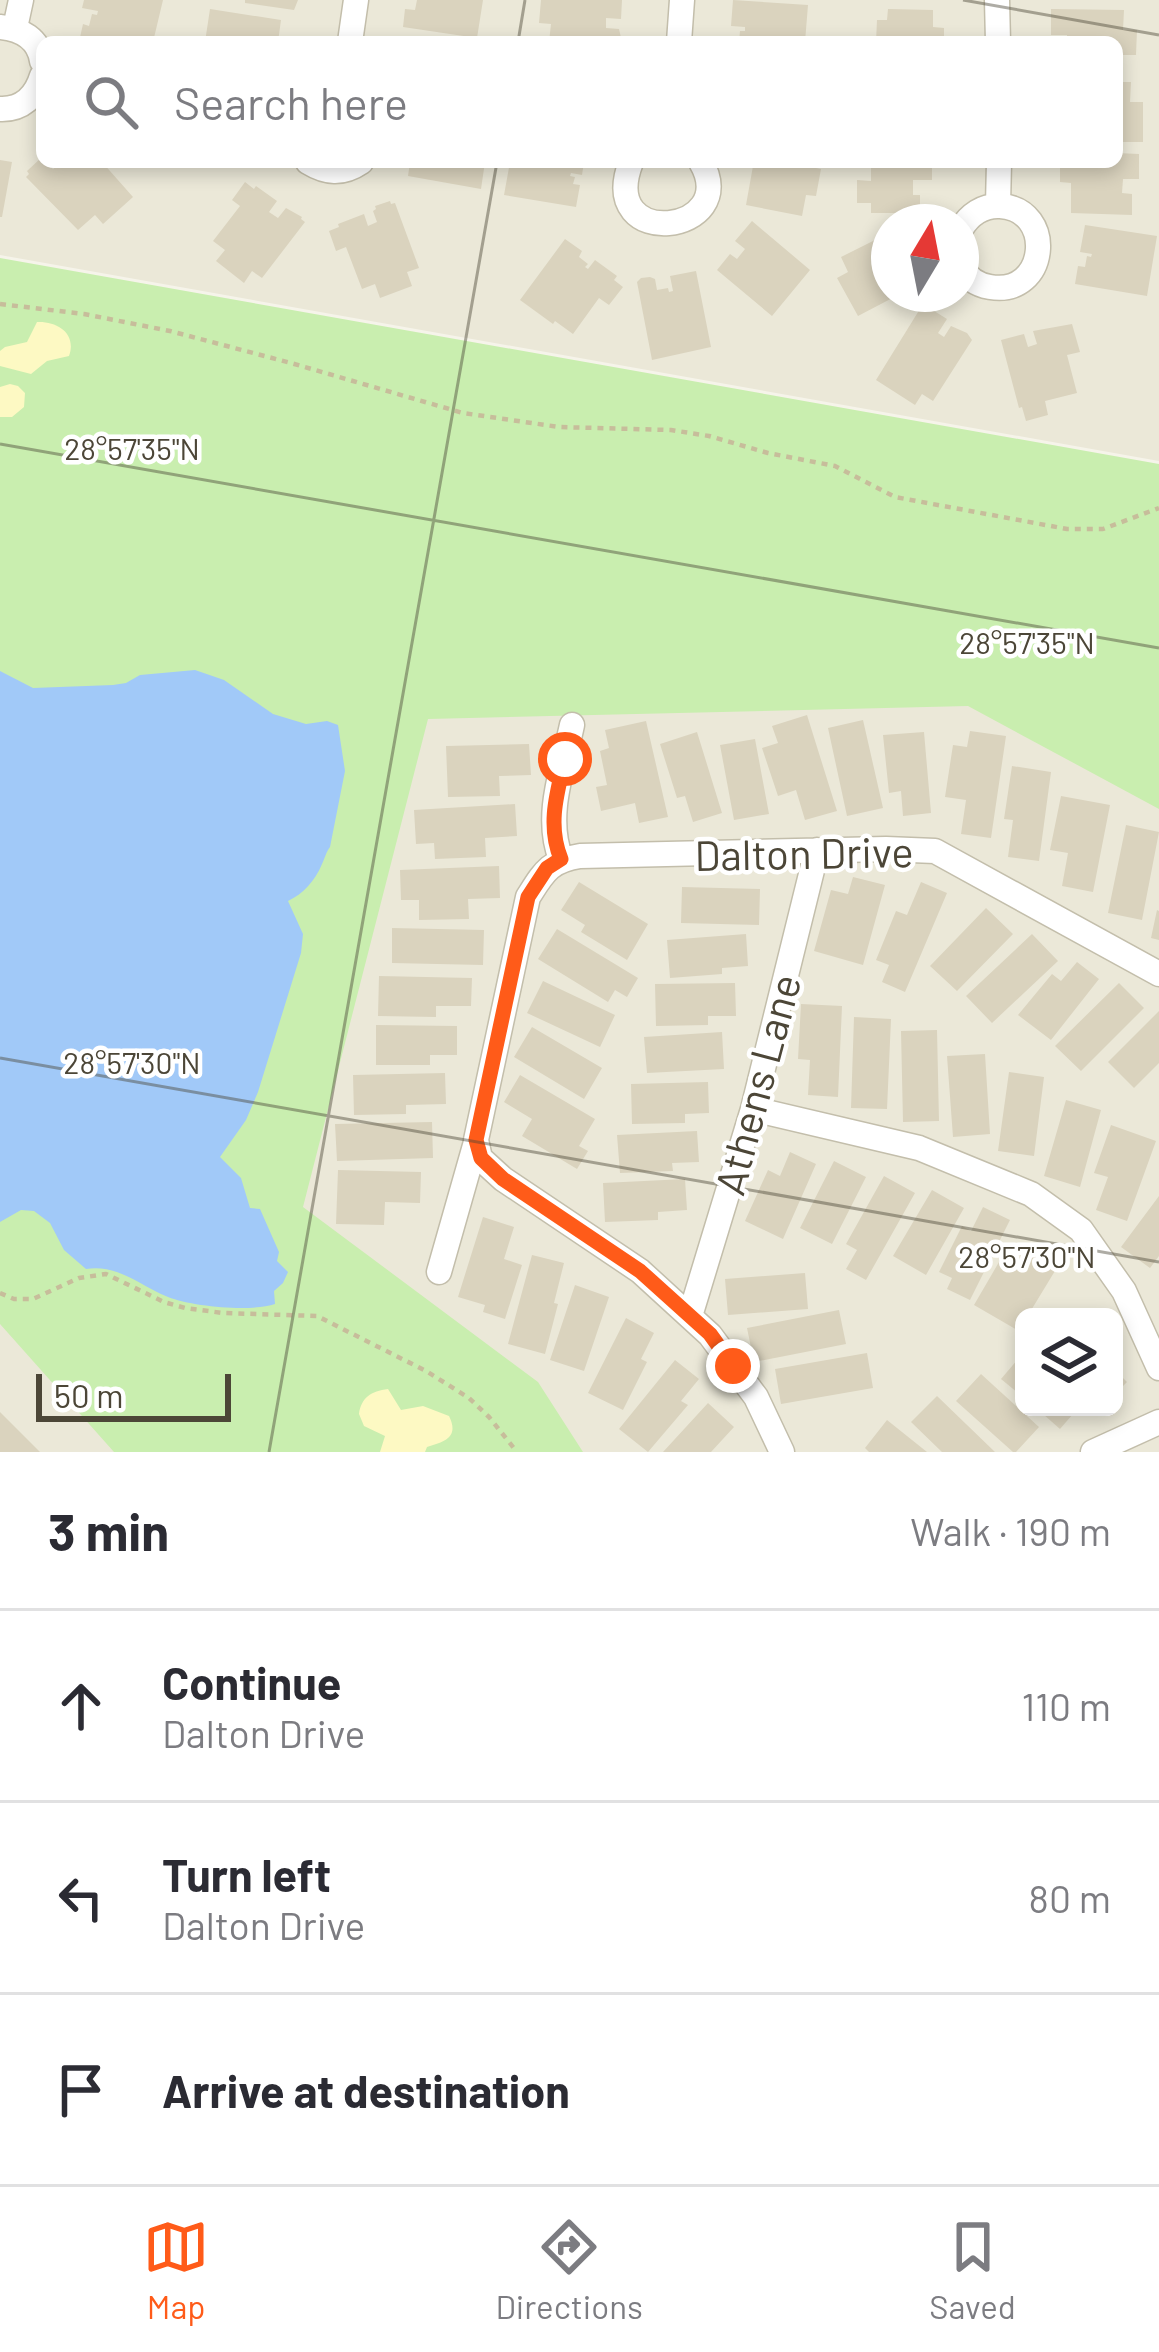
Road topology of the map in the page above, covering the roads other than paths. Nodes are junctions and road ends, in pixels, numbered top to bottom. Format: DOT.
graph roads {
  1 [pos="21,0"];
  2 [pos="356,0"];
  3 [pos="682,0"];
  4 [pos="997,0"];
  5 [pos="7,28"];
  6 [pos="351,36"];
  7 [pos="679,36"];
  8 [pos="998,36"];
  9 [pos="36,46"];
  10 [pos="36,91"];
  11 [pos="0,109"];
  12 [pos="318,168"];
  13 [pos="348,168"];
  14 [pos="629,168"];
  15 [pos="704,168"];
  16 [pos="999,168"];
  17 [pos="998,206"];
  18 [pos="979,210"];
  19 [pos="979,284"];
  20 [pos="572,725"];
  21 [pos="817,850"];
  22 [pos="561,859"];
  23 [pos="1159,974"];
  24 [pos="753,1109"];
  25 [pos="476,1140"];
  26 [pos="440,1272"];
  27 [pos="690,1316"];
  28 [pos="1159,1368"];
  29 [pos="1159,1422"];
  30 [pos="782,1452"];
  31 [pos="1093,1452"];
  1 -- 5 [label="street"];
  2 -- 6 [label="street"];
  3 -- 7 [label="street"];
  4 -- 8 [label="street"];
  5 -- 9 [label="street"];
  10 -- 11 [label="street"];
  12 -- 13 [label="street"];
  14 -- 15 [label="street"];
  16 -- 17 [label="street"];
  17 -- 18 [label="street"];
  17 -- 19 [label="street"];
  20 -- 22 [label="street"];
  21 -- 22 [label="street, Dalton Drive"];
  21 -- 23 [label="street, Dalton Drive"];
  21 -- 24 [label="street, Athens Lane"];
  22 -- 25 [label="street"];
  24 -- 27 [label="street, Athens Lane"];
  24 -- 28 [label="street"];
  25 -- 26 [label="street"];
  25 -- 27 [label="street"];
  27 -- 30 [label="street"];
  29 -- 31 [label="street"];
}
